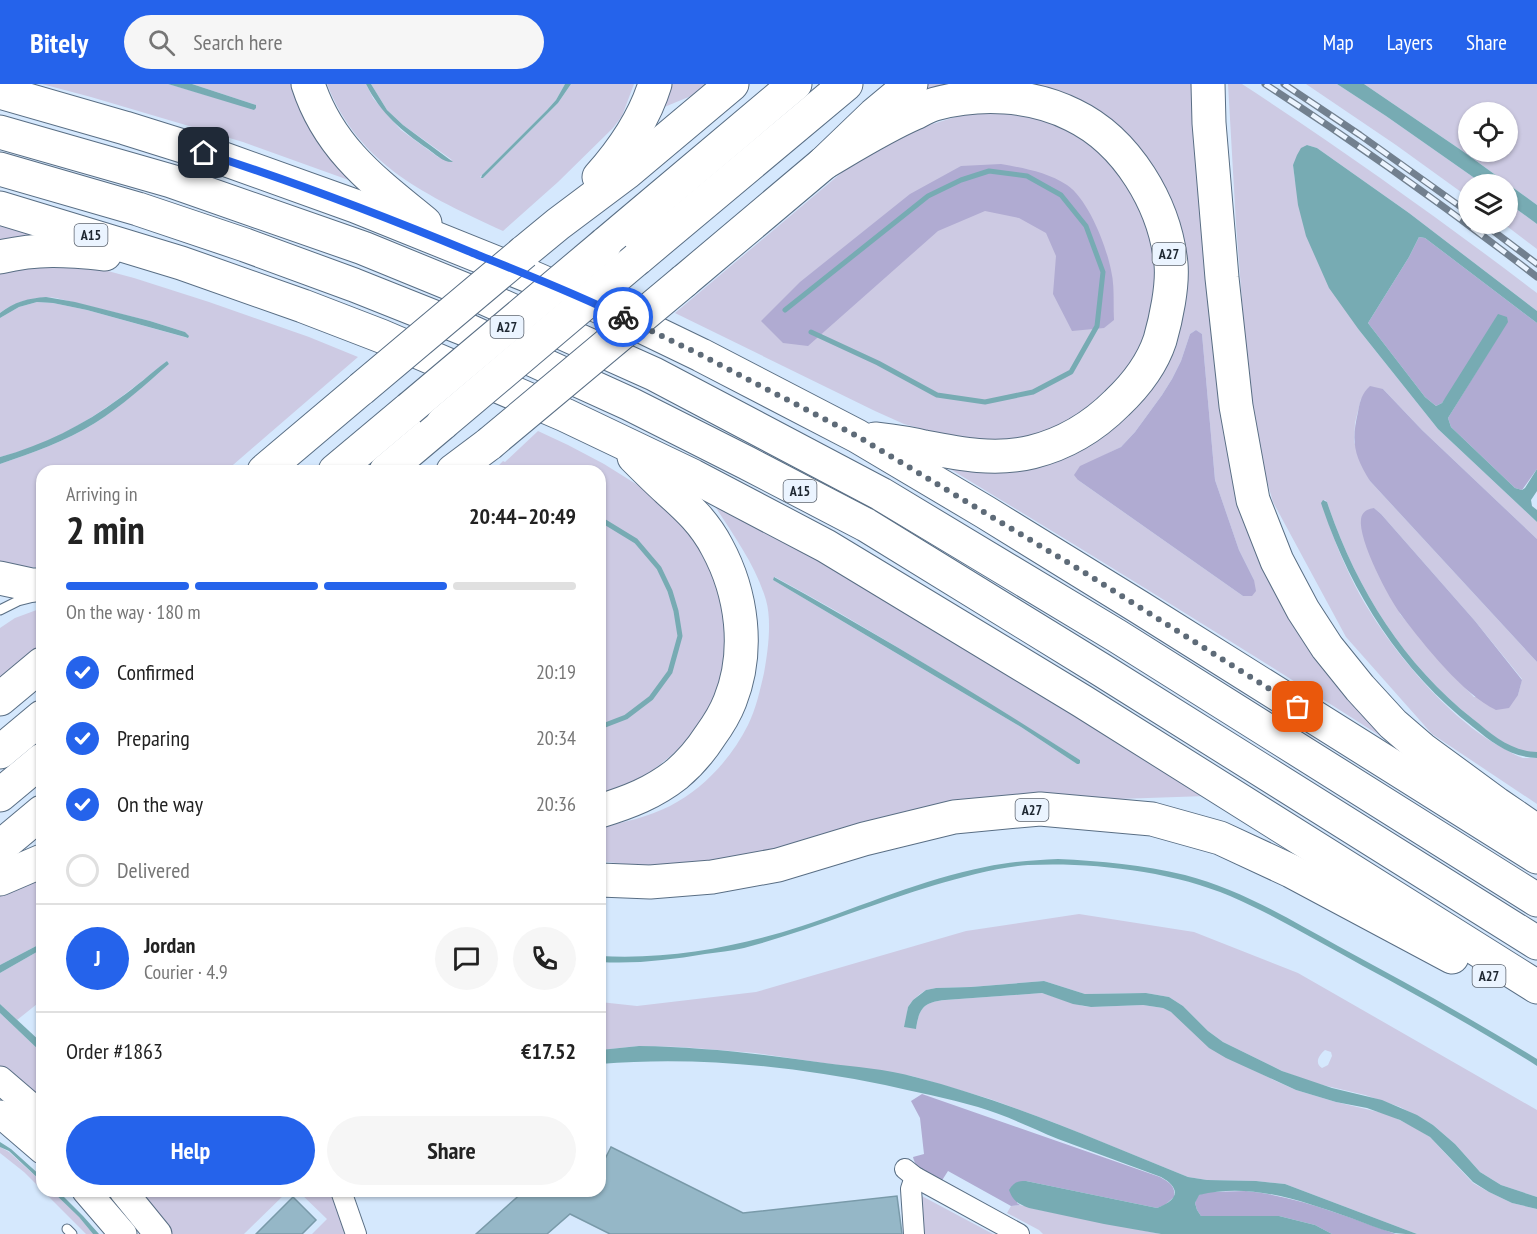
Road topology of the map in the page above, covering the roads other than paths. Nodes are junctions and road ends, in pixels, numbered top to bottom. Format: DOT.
graph roads {
  1 [pos="308,84"];
  2 [pos="655,84"];
  3 [pos="732,84"];
  4 [pos="795,84"];
  5 [pos="846,84"];
  6 [pos="911,84"];
  7 [pos="1208,84"];
  8 [pos="0,92"];
  9 [pos="0,132"];
  10 [pos="824,163"];
  11 [pos="0,169"];
  12 [pos="0,208"];
  13 [pos="558,224"];
  14 [pos="450,243"];
  15 [pos="0,257"];
  16 [pos="181,262"];
  17 [pos="857,436"];
  18 [pos="613,438"];
  19 [pos="478,455"];
  20 [pos="271,465"];
  21 [pos="342,465"];
  22 [pos="393,465"];
  23 [pos="462,465"];
  24 [pos="0,578"];
  25 [pos="36,584"];
  26 [pos="36,596"];
  27 [pos="0,610"];
  28 [pos="36,669"];
  29 [pos="0,699"];
  30 [pos="36,722"];
  31 [pos="0,752"];
  32 [pos="36,765"];
  33 [pos="0,795"];
  34 [pos="606,809"];
  35 [pos="36,817"];
  36 [pos="1537,831"];
  37 [pos="0,847"];
  38 [pos="1537,857"];
  39 [pos="36,864"];
  40 [pos="0,879"];
  41 [pos="606,879"];
  42 [pos="1537,900"];
  43 [pos="1537,943"];
  44 [pos="1537,987"];
  45 [pos="1537,999"];
  46 [pos="0,1080"];
  47 [pos="36,1106"];
  48 [pos="0,1114"];
  49 [pos="36,1145"];
  50 [pos="91,1197"];
  51 [pos="128,1197"];
  52 [pos="138,1197"];
  53 [pos="343,1197"];
  54 [pos="151,1225"];
  55 [pos="123,1234"];
  56 [pos="356,1234"];
  57 [pos="914,1234"];
  58 [pos="1019,1234"];
  1 -- 14 [label="highway"];
  2 -- 13 [label="highway"];
  3 -- 13 [label="highway"];
  4 -- 21 [label="highway, A27, bridge"];
  5 -- 22 [label="highway, A27, bridge"];
  6 -- 10 [label="highway, A27"];
  7 -- 36 [label="highway"];
  8 -- 14 [label="highway"];
  9 -- 42 [label="highway, A15"];
  10 -- 17 [label="highway, A27"];
  10 -- 19 [label="highway, A27, bridge"];
  11 -- 43 [label="highway, A15"];
  12 -- 16 [label="highway, A15"];
  13 -- 20 [label="highway, bridge"];
  14 -- 17 [label="highway"];
  15 -- 16 [label="highway"];
  16 -- 18 [label="highway, A15"];
  17 -- 38 [label="highway"];
  18 -- 34 [label="highway, A15"];
  18 -- 44 [label="highway, A15"];
  19 -- 23 [label="highway, A27"];
  24 -- 25 [label="highway"];
  26 -- 27 [label="lane"];
  28 -- 29 [label="highway"];
  30 -- 31 [label="highway"];
  32 -- 33 [label="highway"];
  35 -- 37 [label="highway"];
  39 -- 40 [label="highway"];
  41 -- 45 [label="highway, A27"];
  46 -- 47 [label="main road"];
  48 -- 49 [label="main road"];
  50 -- 55 [label="main road"];
  51 -- 54 [label="main road"];
  52 -- 54 [label="lane"];
  53 -- 56 [label="street"];
  57 -- 58 [label="street"];
}
